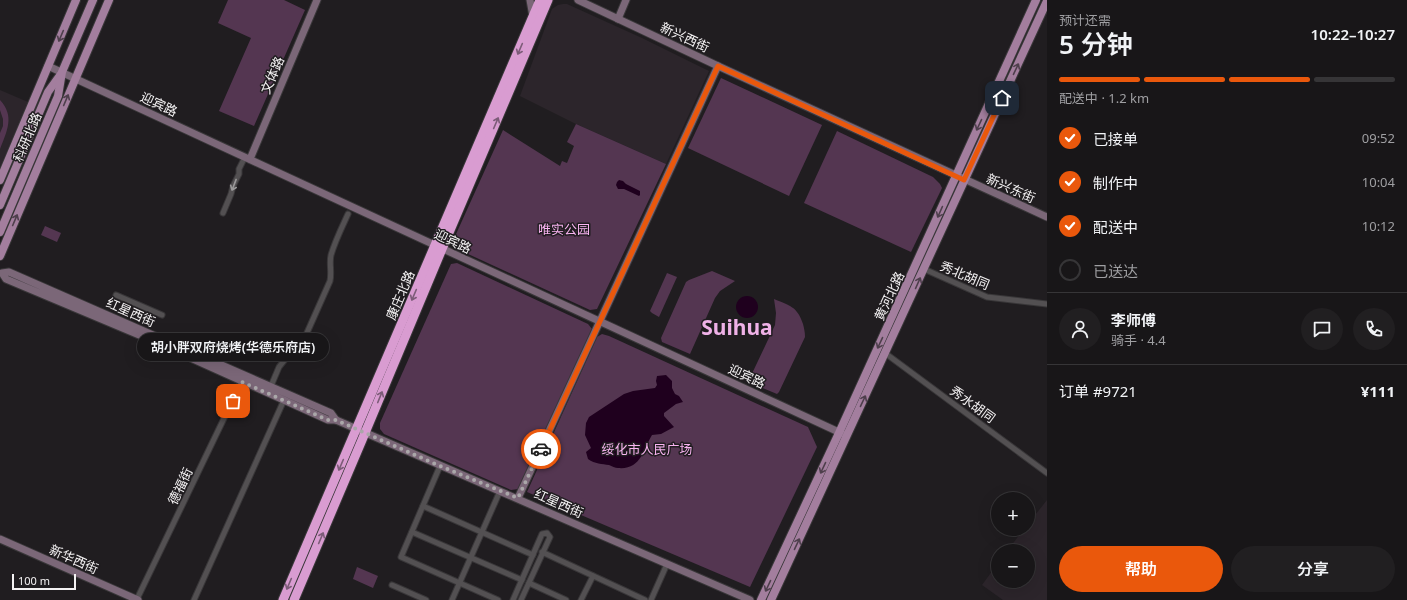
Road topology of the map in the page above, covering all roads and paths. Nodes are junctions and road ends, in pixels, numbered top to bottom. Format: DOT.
graph roads {
  1 [pos="76,0"];
  2 [pos="93,0"];
  3 [pos="109,0"];
  4 [pos="317,0"];
  5 [pos="530,0"];
  6 [pos="540,0"];
  7 [pos="548,0"];
  8 [pos="578,0"];
  9 [pos="626,0"];
  10 [pos="1036,0"];
  11 [pos="1047,1"];
  12 [pos="1044,15"];
  13 [pos="533,18"];
  14 [pos="618,19"];
  15 [pos="48,66"];
  16 [pos="718,66"];
  17 [pos="62,72"];
  18 [pos="76,78"];
  19 [pos="247,158"];
  20 [pos="956,176"];
  21 [pos="0,180"];
  22 [pos="964,180"];
  23 [pos="0,205"];
  24 [pos="223,213"];
  25 [pos="348,214"];
  26 [pos="1047,217"];
  27 [pos="0,232"];
  28 [pos="438,247"];
  29 [pos="0,256"];
  30 [pos="924,269"];
  31 [pos="1,272"];
  32 [pos="116,295"];
  33 [pos="1047,304"];
  34 [pos="162,315"];
  35 [pos="599,322"];
  36 [pos="885,353"];
  37 [pos="244,378"];
  38 [pos="271,386"];
  39 [pos="284,400"];
  40 [pos="336,420"];
  41 [pos="356,429"];
  42 [pos="365,433"];
  43 [pos="843,435"];
  44 [pos="440,466"];
  45 [pos="1047,473"];
  46 [pos="500,491"];
  47 [pos="518,498"];
  48 [pos="423,506"];
  49 [pos="412,532"];
  50 [pos="482,532"];
  51 [pos="0,539"];
  52 [pos="542,552"];
  53 [pos="533,555"];
  54 [pos="470,558"];
  55 [pos="667,564"];
  56 [pos="593,576"];
  57 [pos="522,580"];
  58 [pos="460,582"];
  59 [pos="529,583"];
  60 [pos="392,585"];
  61 [pos="775,596"];
  62 [pos="138,600"];
  63 [pos="194,600"];
  64 [pos="283,600"];
  65 [pos="294,600"];
  66 [pos="426,600"];
  67 [pos="452,600"];
  68 [pos="498,600"];
  69 [pos="513,600"];
  70 [pos="521,600"];
  71 [pos="566,600"];
  72 [pos="582,600"];
  73 [pos="645,600"];
  74 [pos="651,600"];
  75 [pos="748,600"];
  76 [pos="761,600"];
  77 [pos="771,600"];
  1 -- 15 [label="main road, one-way"];
  2 -- 17 [label="main road, 科研北路"];
  3 -- 18 [label="main road"];
  4 -- 19 [label="main road, 文体路"];
  5 -- 13 [label="main road"];
  6 -- 13 [label="highway, 康庄北路"];
  28 -- 7 [label="highway, 康庄北路, one-way"];
  8 -- 14 [label="main road, 新兴西街"];
  9 -- 14 [label="main road"];
  10 -- 20 [label="main road, 黄河北路, one-way"];
  11 -- 12 [label="main road, 黄河北路"];
  22 -- 12 [label="main road, 黄河北路, one-way"];
  13 -- 28 [label="highway, 康庄北路, one-way"];
  14 -- 16 [label="main road, 新兴西街"];
  15 -- 17 [label="main road, 迎宾路"];
  15 -- 21 [label="main road"];
  16 -- 20 [label="main road, 新兴西街"];
  16 -- 35 [label="main road"];
  17 -- 18 [label="main road, 迎宾路"];
  17 -- 23 [label="main road, 科研北路"];
  17 -- 27 [label="main road, 科研北路"];
  18 -- 19 [label="main road, 迎宾路"];
  29 -- 18 [label="main road, one-way"];
  19 -- 24 [label="street, one-way"];
  19 -- 28 [label="main road, 迎宾路"];
  20 -- 22 [label="main road, 新兴西街"];
  20 -- 43 [label="main road, 黄河北路, one-way"];
  22 -- 26 [label="main road, 新兴东街"];
  22 -- 30 [label="main road, 黄河北路"];
  25 -- 38 [label="street"];
  28 -- 35 [label="main road, 迎宾路"];
  28 -- 41 [label="highway, 康庄北路, one-way"];
  42 -- 28 [label="highway, 康庄北路, one-way"];
  30 -- 33 [label="street, 秀北胡同"];
  36 -- 30 [label="main road, 黄河北路, one-way"];
  31 -- 37 [label="main road, 红星西街"];
  32 -- 34 [label="street"];
  35 -- 43 [label="main road, 迎宾路"];
  35 -- 47 [label="main road"];
  43 -- 36 [label="main road, 黄河北路, one-way"];
  36 -- 45 [label="street, 秀水胡同"];
  37 -- 38 [label="main road, 红星西街"];
  37 -- 39 [label="main road, 红星西街"];
  37 -- 62 [label="street, 德福街"];
  38 -- 40 [label="main road, 红星西街"];
  39 -- 40 [label="main road, 红星西街"];
  39 -- 63 [label="street"];
  40 -- 41 [label="main road, 红星西街"];
  41 -- 42 [label="main road, 红星西街"];
  41 -- 64 [label="highway, 康庄北路, one-way"];
  42 -- 44 [label="main road, 红星西街"];
  65 -- 42 [label="highway, 康庄北路, one-way"];
  61 -- 43 [label="main road, 黄河北路, one-way"];
  43 -- 76 [label="main road, 黄河北路, one-way"];
  44 -- 46 [label="main road, 红星西街"];
  44 -- 48 [label="street"];
  46 -- 47 [label="main road, 红星西街"];
  46 -- 50 [label="street"];
  47 -- 55 [label="main road, 红星西街"];
  48 -- 49 [label="street"];
  48 -- 50 [label="street"];
  49 -- 54 [label="street"];
  49 -- 58 [label="street"];
  50 -- 53 [label="street"];
  50 -- 54 [label="street"];
  51 -- 62 [label="main road, 新华西街"];
  52 -- 53 [label="street"];
  52 -- 56 [label="street"];
  52 -- 59 [label="street"];
  53 -- 57 [label="street"];
  54 -- 57 [label="street"];
  54 -- 58 [label="street"];
  55 -- 74 [label="street"];
  55 -- 75 [label="main road, 红星西街"];
  56 -- 72 [label="street"];
  56 -- 73 [label="street"];
  57 -- 69 [label="street"];
  58 -- 67 [label="street"];
  58 -- 68 [label="street"];
  59 -- 70 [label="street"];
  59 -- 71 [label="street"];
  60 -- 66 [label="street"];
  61 -- 77 [label="main road, 黄河北路"];
}
